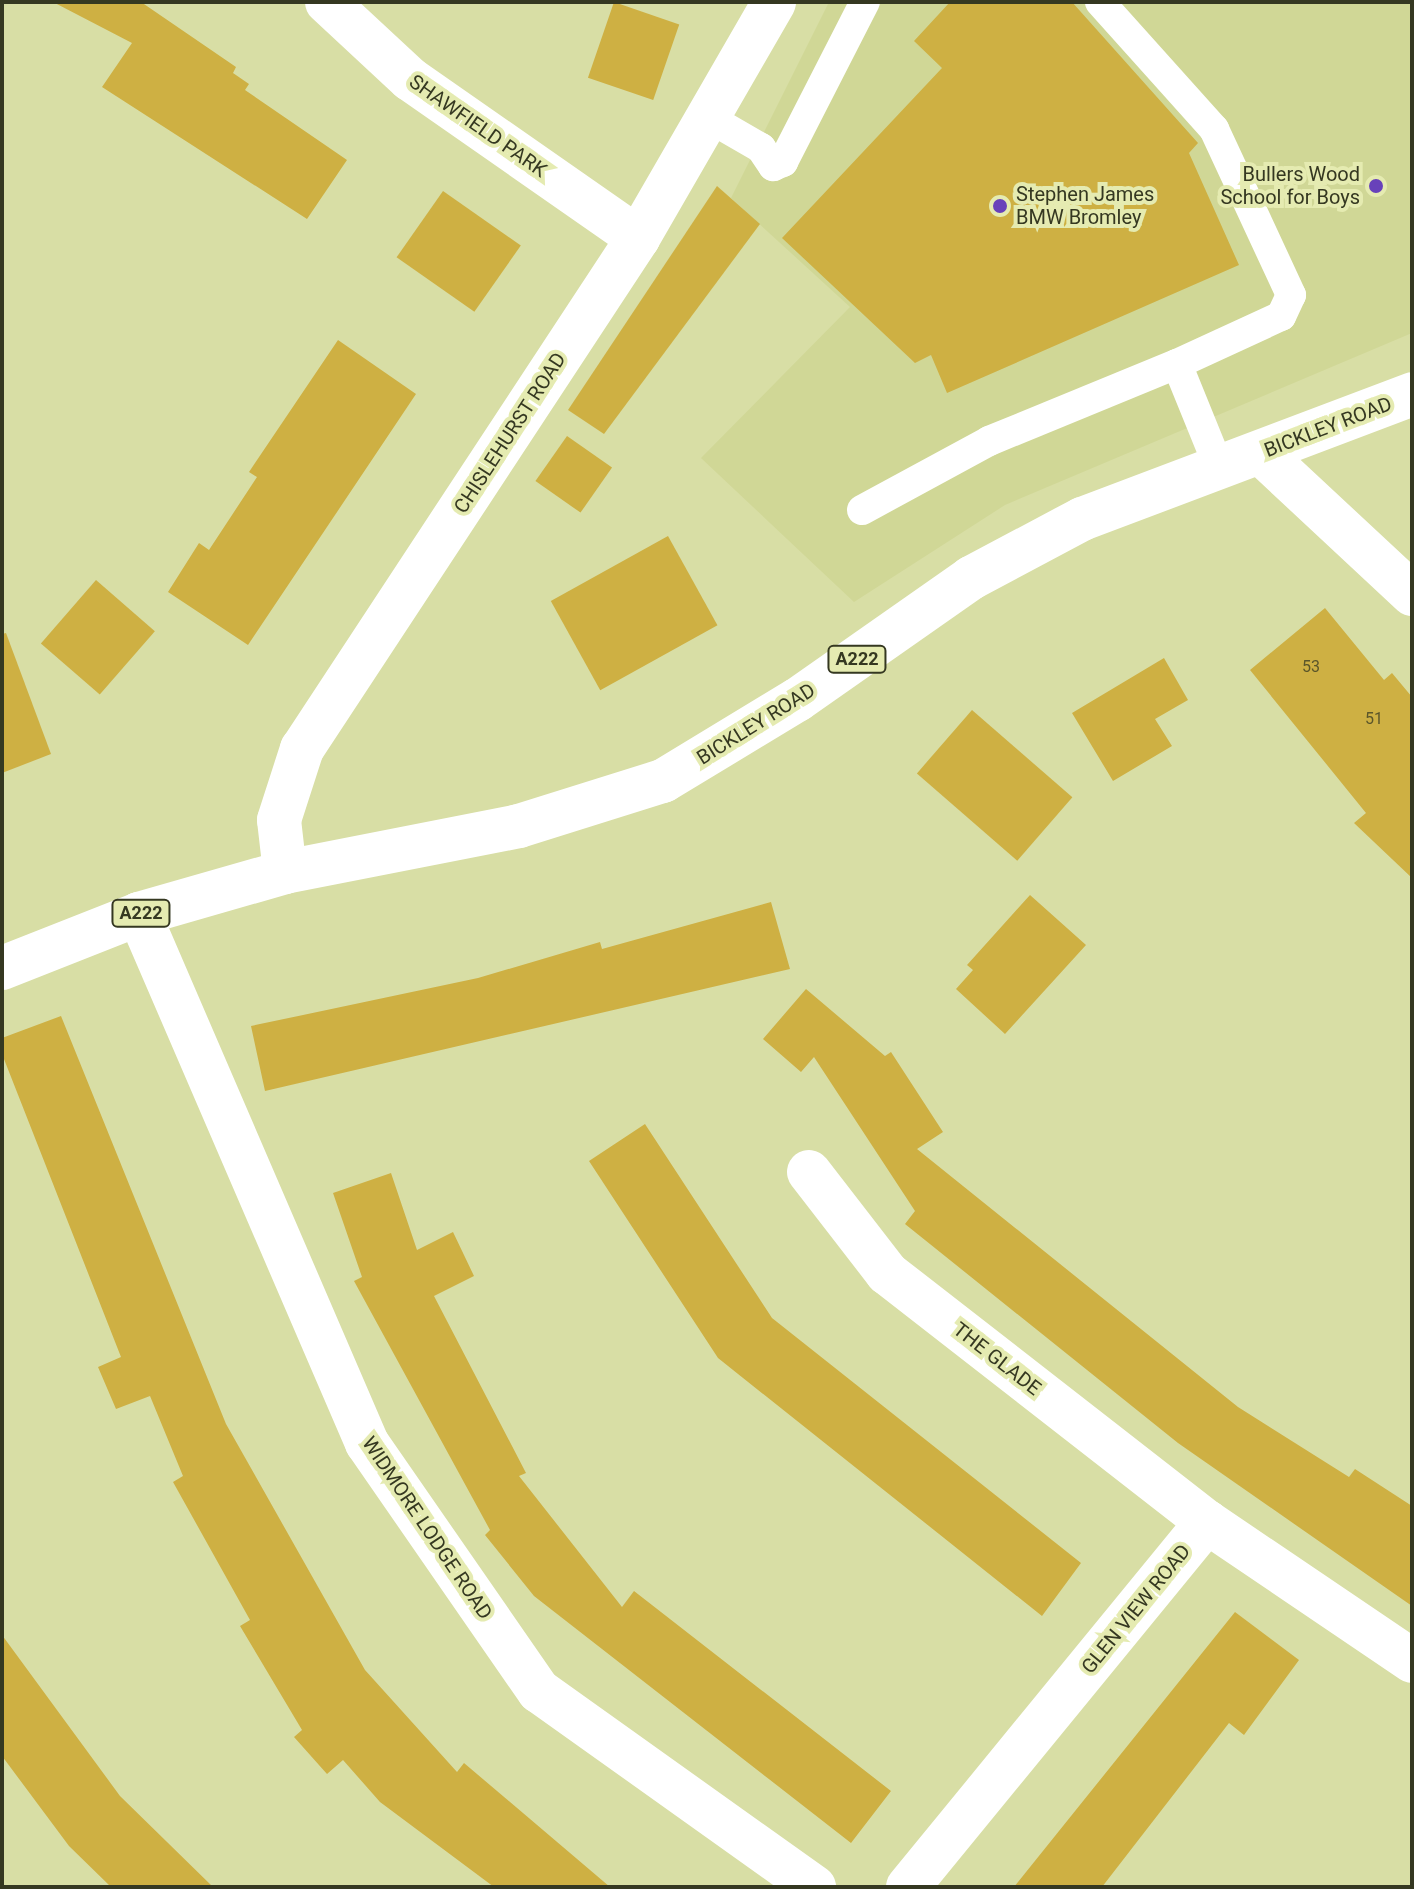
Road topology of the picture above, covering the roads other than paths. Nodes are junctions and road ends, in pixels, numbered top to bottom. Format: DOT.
graph roads {
  1 [pos="327,2"];
  2 [pos="774,2"];
  3 [pos="865,2"];
  4 [pos="1100,2"];
  5 [pos="709,118"];
  6 [pos="638,238"];
  7 [pos="1177,364"];
  8 [pos="1412,394"];
  9 [pos="1261,453"];
  10 [pos="1220,470"];
  11 [pos="862,510"];
  12 [pos="1412,594"];
  13 [pos="285,872"];
  14 [pos="139,914"];
  15 [pos="2,968"];
  16 [pos="809,1172"];
  17 [pos="1207,1522"];
  18 [pos="1412,1661"];
  19 [pos="814,1887"];
  20 [pos="908,1887"];
  1 -- 6 [label="street, SHAWFIELD PARK"];
  2 -- 5 [label="street, CHISLEHURST ROAD"];
  3 -- 5 [label="lane"];
  4 -- 7 [label="lane"];
  5 -- 6 [label="street, CHISLEHURST ROAD"];
  6 -- 13 [label="street, CHISLEHURST ROAD"];
  7 -- 10 [label="lane"];
  7 -- 11 [label="lane"];
  8 -- 9 [label="street, BICKLEY ROAD / A222"];
  9 -- 10 [label="street, BICKLEY ROAD / A222"];
  9 -- 12 [label="street"];
  10 -- 13 [label="street, BICKLEY ROAD / A222"];
  13 -- 14 [label="street, A222"];
  14 -- 15 [label="street, A222"];
  14 -- 19 [label="street, WIDMORE LODGE ROAD"];
  16 -- 17 [label="street, THE GLADE"];
  17 -- 18 [label="street"];
  17 -- 20 [label="street, GLEN VIEW ROAD"];
}
